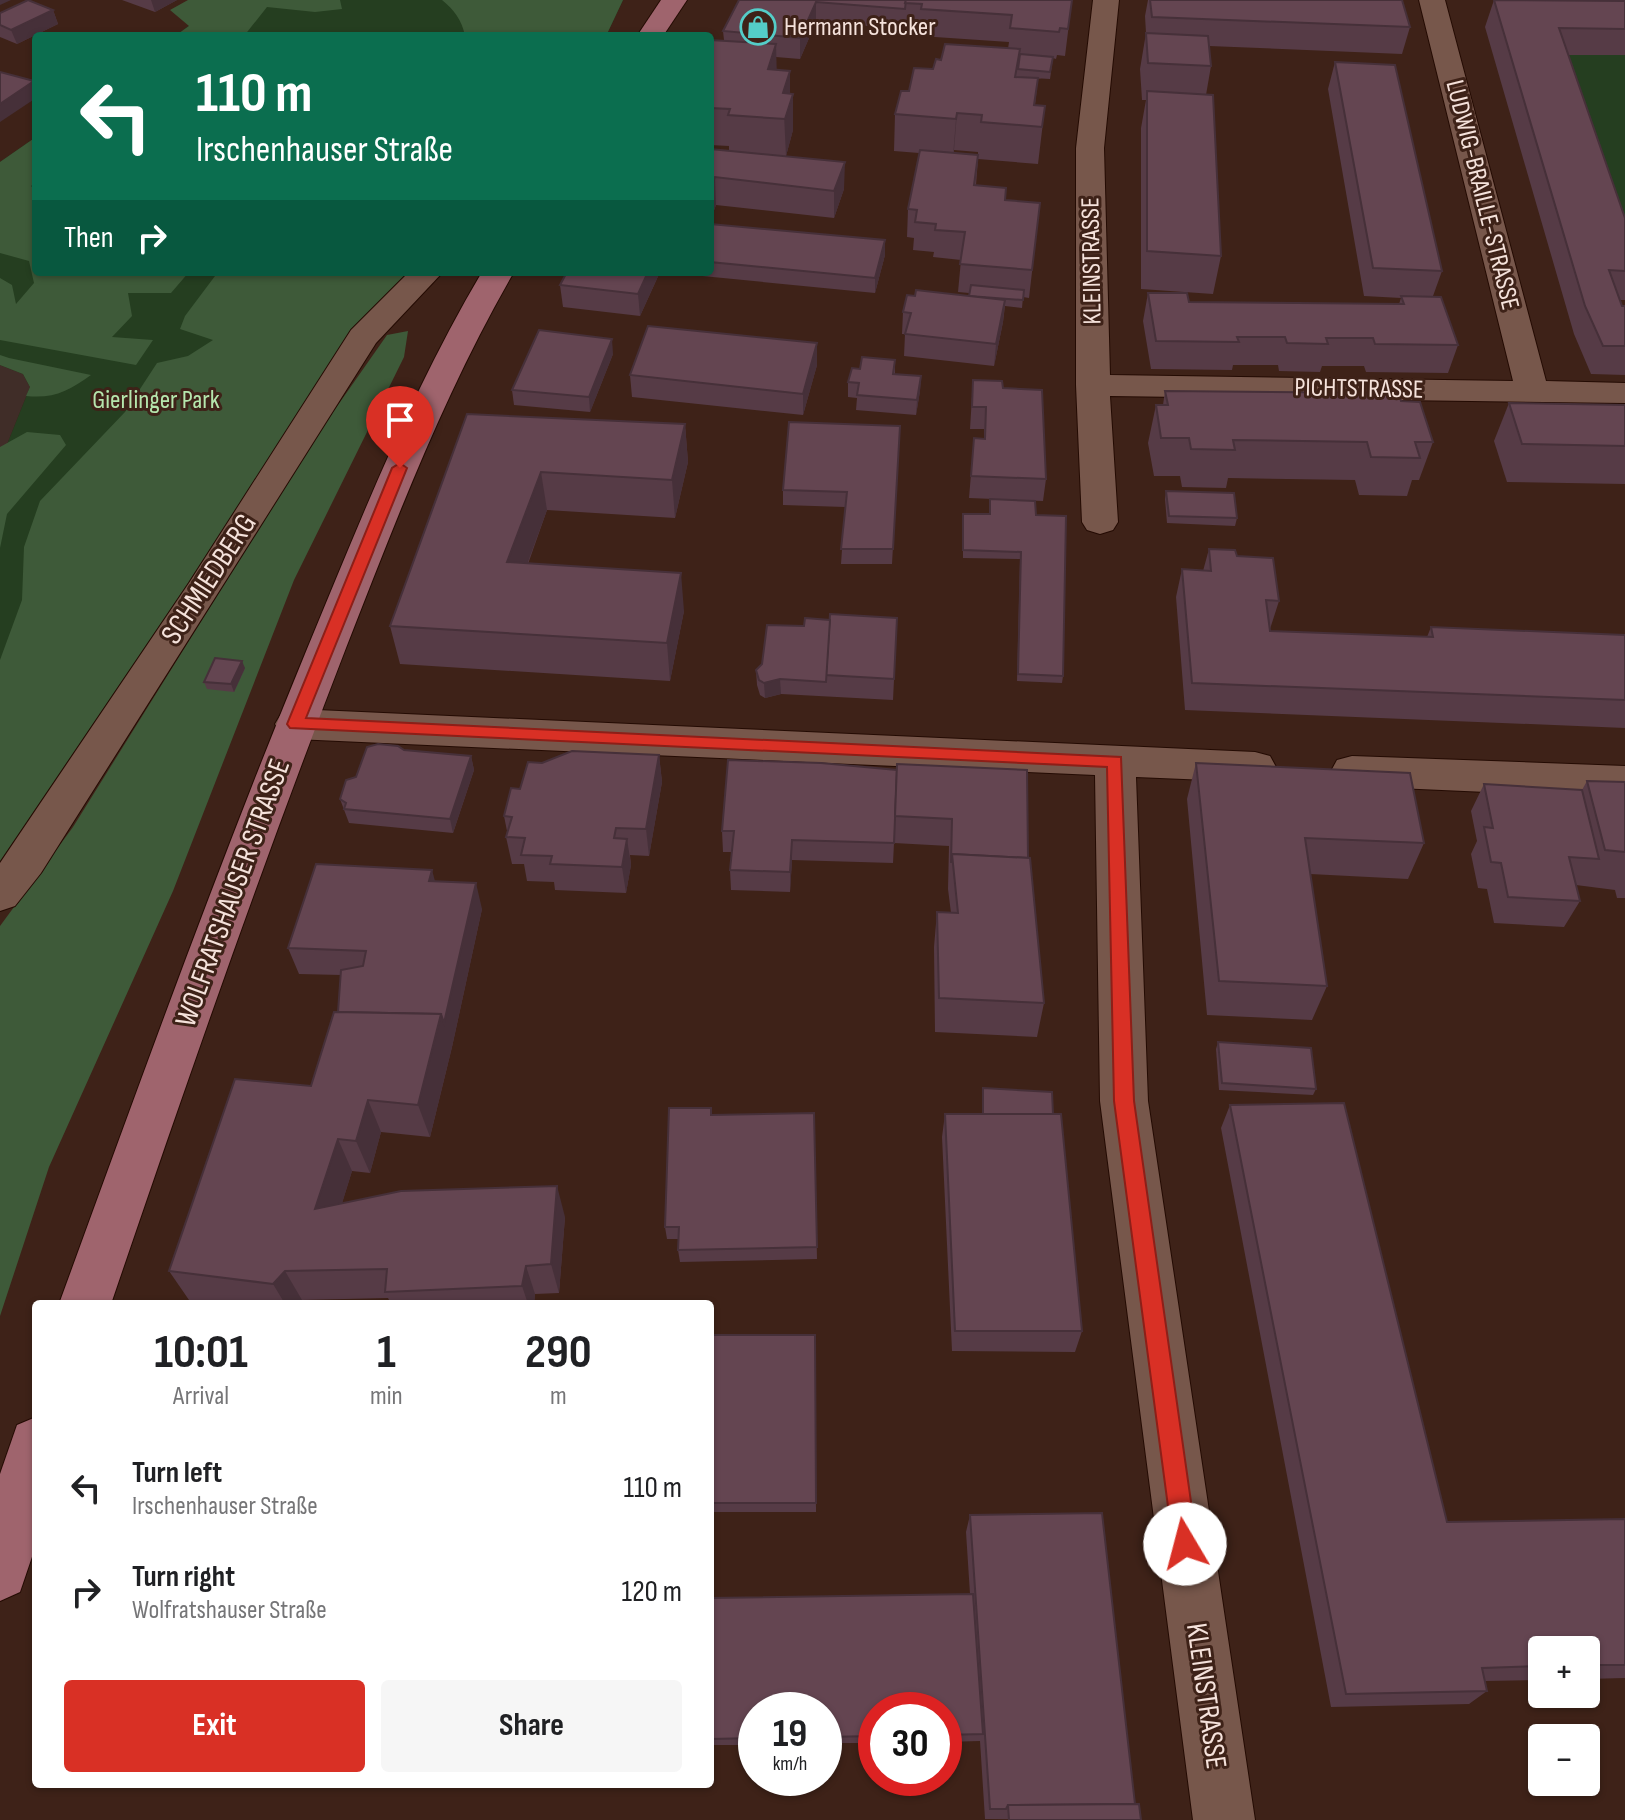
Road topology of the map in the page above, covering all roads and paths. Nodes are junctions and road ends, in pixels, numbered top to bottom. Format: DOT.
graph roads {
  1 [pos="674,0"];
  2 [pos="1106,0"];
  3 [pos="1432,0"];
  4 [pos="653,32"];
  5 [pos="423,276"];
  6 [pos="496,276"];
  7 [pos="1093,385"];
  8 [pos="1532,391"];
  9 [pos="1625,393"];
  10 [pos="1100,522"];
  11 [pos="295,724"];
  12 [pos="1115,761"];
  13 [pos="1625,782"];
  14 [pos="0,894"];
  15 [pos="86,1300"];
  16 [pos="32,1458"];
  17 [pos="0,1572"];
  18 [pos="1224,1820"];
  1 -- 4 [label="main road"];
  2 -- 7 [label="street, KLEINSTRASSE"];
  3 -- 8 [label="street, LUDWIG-BRAILLE-STRASSE"];
  5 -- 14 [label="street, SCHMIEDBERG"];
  6 -- 11 [label="main road, WOLFRATSHAUSER STRASSE"];
  7 -- 8 [label="street, PICHTSTRASSE"];
  7 -- 10 [label="street, KLEINSTRASSE"];
  8 -- 9 [label="street, PICHTSTRASSE"];
  11 -- 12 [label="street"];
  11 -- 15 [label="main road, WOLFRATSHAUSER STRASSE"];
  12 -- 13 [label="street"];
  12 -- 18 [label="street, KLEINSTRASSE"];
  16 -- 17 [label="main road"];
}
